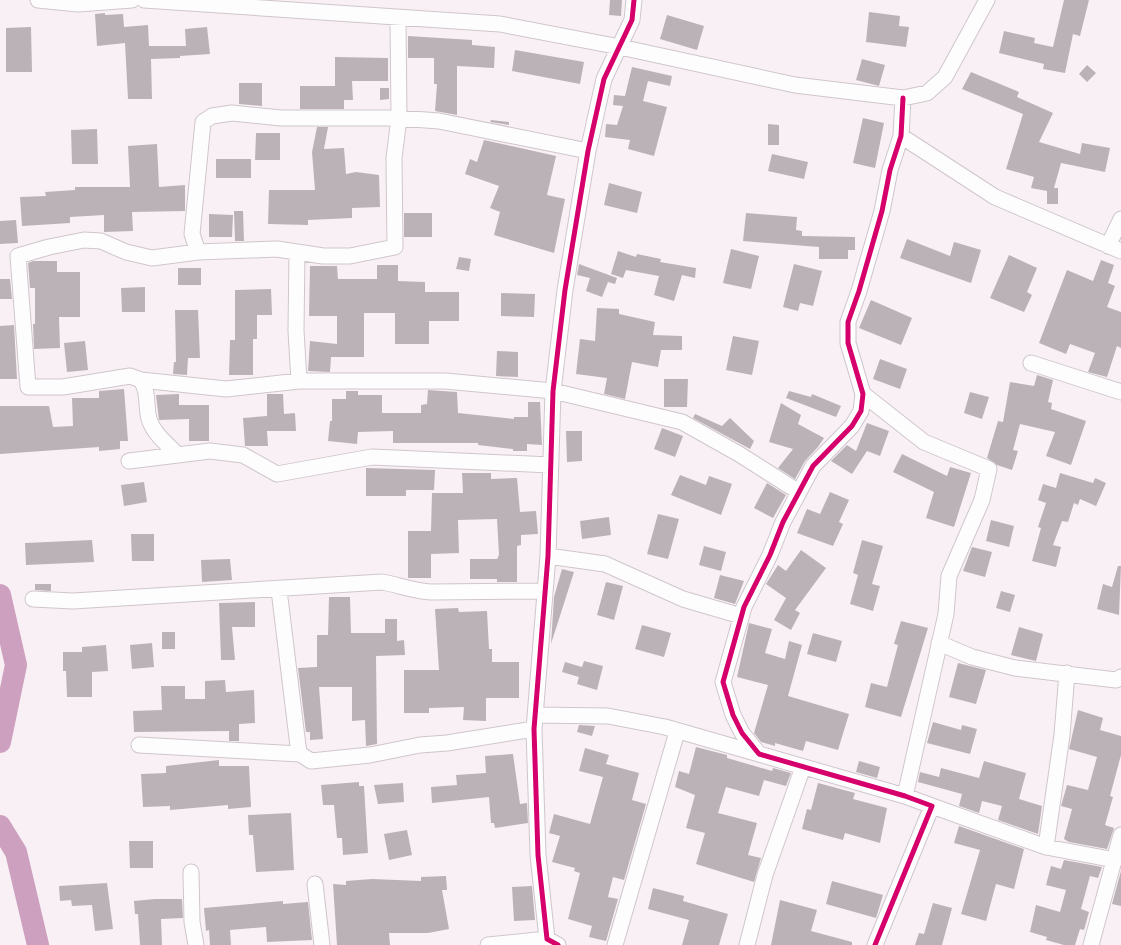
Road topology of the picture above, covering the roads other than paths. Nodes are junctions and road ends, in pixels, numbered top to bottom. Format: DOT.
graph roads {
  1 [pos="38,0"];
  2 [pos="132,0"];
  3 [pos="144,0"];
  4 [pos="634,0"];
  5 [pos="987,0"];
  6 [pos="398,19"];
  7 [pos="620,47"];
  8 [pos="903,98"];
  9 [pos="399,118"];
  10 [pos="900,136"];
  11 [pos="588,151"];
  12 [pos="1121,219"];
  13 [pos="1115,248"];
  14 [pos="198,252"];
  15 [pos="297,252"];
  16 [pos="1031,363"];
  17 [pos="141,380"];
  18 [pos="299,381"];
  19 [pos="553,391"];
  20 [pos="1121,392"];
  21 [pos="863,394"];
  22 [pos="178,455"];
  23 [pos="129,461"];
  24 [pos="550,465"];
  25 [pos="799,492"];
  26 [pos="548,556"];
  27 [pos="279,590"];
  28 [pos="545,591"];
  29 [pos="33,600"];
  30 [pos="741,616"];
  31 [pos="939,643"];
  32 [pos="1067,673"];
  33 [pos="1121,677"];
  34 [pos="535,722"];
  35 [pos="677,732"];
  36 [pos="140,745"];
  37 [pos="300,754"];
  38 [pos="759,754"];
  39 [pos="802,767"];
  40 [pos="905,796"];
  41 [pos="932,806"];
  42 [pos="1121,835"];
  43 [pos="1046,846"];
  44 [pos="1115,860"];
  45 [pos="190,872"];
  46 [pos="315,884"];
  47 [pos="552,942"];
  48 [pos="196,945"];
  49 [pos="322,945"];
  50 [pos="493,945"];
  51 [pos="615,945"];
  52 [pos="747,945"];
  53 [pos="875,945"];
  54 [pos="1091,945"];
  1 -- 2 [label="street"];
  3 -- 6 [label="street"];
  4 -- 7 [label="street"];
  5 -- 8 [label="street"];
  6 -- 7 [label="street"];
  6 -- 9 [label="street"];
  7 -- 8 [label="street"];
  7 -- 11 [label="street"];
  8 -- 10 [label="street"];
  9 -- 11 [label="street"];
  9 -- 14 [label="street"];
  9 -- 15 [label="street"];
  10 -- 13 [label="street"];
  10 -- 21 [label="street"];
  11 -- 19 [label="street"];
  12 -- 13 [label="street"];
  14 -- 15 [label="street"];
  14 -- 17 [label="street"];
  15 -- 18 [label="street"];
  16 -- 20 [label="street"];
  17 -- 18 [label="street"];
  17 -- 22 [label="street"];
  18 -- 19 [label="street"];
  19 -- 24 [label="street"];
  19 -- 25 [label="street"];
  21 -- 25 [label="street"];
  21 -- 31 [label="street"];
  22 -- 23 [label="street"];
  22 -- 24 [label="street"];
  24 -- 26 [label="street"];
  25 -- 30 [label="street"];
  26 -- 28 [label="street"];
  26 -- 30 [label="street"];
  27 -- 28 [label="street"];
  27 -- 29 [label="street"];
  27 -- 37 [label="street"];
  28 -- 34 [label="street"];
  30 -- 38 [label="street"];
  31 -- 32 [label="street"];
  31 -- 40 [label="street"];
  32 -- 33 [label="street"];
  32 -- 43 [label="street"];
  34 -- 35 [label="street"];
  34 -- 37 [label="street"];
  34 -- 47 [label="street"];
  35 -- 38 [label="street"];
  35 -- 51 [label="street"];
  36 -- 37 [label="street"];
  38 -- 39 [label="street"];
  39 -- 40 [label="street"];
  39 -- 52 [label="street"];
  40 -- 41 [label="street"];
  41 -- 43 [label="street"];
  41 -- 53 [label="street"];
  42 -- 44 [label="street"];
  43 -- 44 [label="street"];
  44 -- 54 [label="street"];
  45 -- 48 [label="street"];
  46 -- 49 [label="street"];
  47 -- 50 [label="street"];
}
